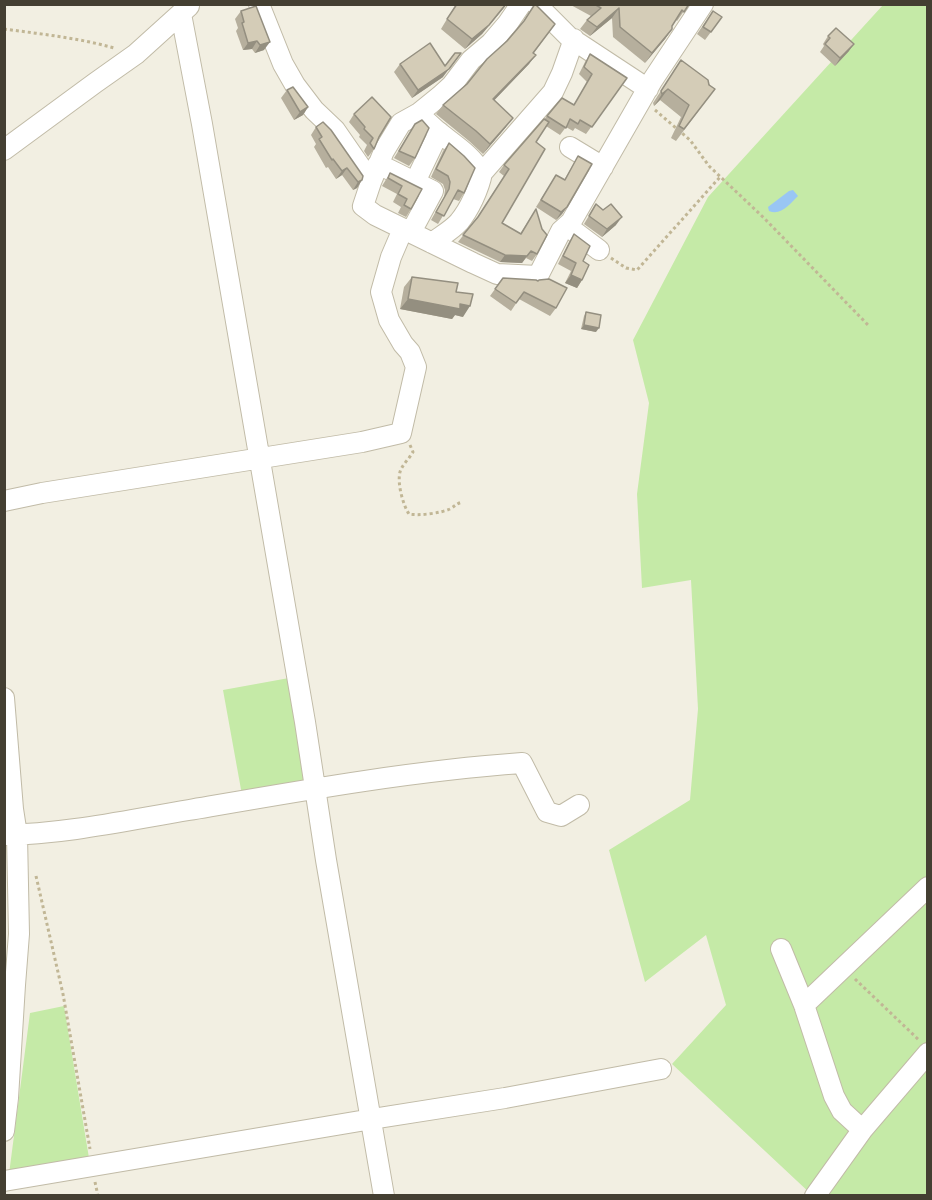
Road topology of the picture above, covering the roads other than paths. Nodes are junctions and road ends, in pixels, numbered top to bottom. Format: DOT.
graph roads {
  1 [pos="259,4"];
  2 [pos="521,4"];
  3 [pos="536,4"];
  4 [pos="703,4"];
  5 [pos="185,9"];
  6 [pos="574,39"];
  7 [pos="645,94"];
  8 [pos="419,113"];
  9 [pos="439,132"];
  10 [pos="570,147"];
  11 [pos="4,150"];
  12 [pos="603,167"];
  13 [pos="375,173"];
  14 [pos="482,173"];
  15 [pos="415,182"];
  16 [pos="567,226"];
  17 [pos="407,230"];
  18 [pos="432,243"];
  19 [pos="599,250"];
  20 [pos="259,459"];
  21 [pos="4,501"];
  22 [pos="4,698"];
  23 [pos="316,788"];
  24 [pos="579,805"];
  25 [pos="11,835"];
  26 [pos="927,887"];
  27 [pos="781,949"];
  28 [pos="804,1005"];
  29 [pos="927,1053"];
  30 [pos="661,1070"];
  31 [pos="372,1119"];
  32 [pos="863,1129"];
  33 [pos="4,1131"];
  34 [pos="4,1181"];
  35 [pos="384,1196"];
  36 [pos="815,1196"];
  1 -- 13 [label="street"];
  2 -- 8 [label="street"];
  3 -- 6 [label="street"];
  4 -- 7 [label="street"];
  5 -- 11 [label="street"];
  5 -- 20 [label="street"];
  6 -- 7 [label="street"];
  6 -- 14 [label="street"];
  7 -- 12 [label="street"];
  8 -- 9 [label="street"];
  8 -- 13 [label="street"];
  9 -- 14 [label="street"];
  9 -- 15 [label="street"];
  10 -- 12 [label="street"];
  12 -- 16 [label="street"];
  13 -- 15 [label="street"];
  13 -- 17 [label="street"];
  14 -- 18 [label="street"];
  15 -- 17 [label="street"];
  16 -- 18 [label="street"];
  16 -- 19 [label="street"];
  17 -- 18 [label="street"];
  17 -- 20 [label="street"];
  20 -- 21 [label="street"];
  20 -- 23 [label="street"];
  22 -- 25 [label="street"];
  23 -- 24 [label="street"];
  23 -- 25 [label="street"];
  23 -- 31 [label="street"];
  25 -- 33 [label="street"];
  26 -- 28 [label="street"];
  27 -- 28 [label="street"];
  28 -- 32 [label="street"];
  29 -- 32 [label="street"];
  30 -- 31 [label="street"];
  31 -- 34 [label="street"];
  31 -- 35 [label="street"];
  32 -- 36 [label="street"];
}
